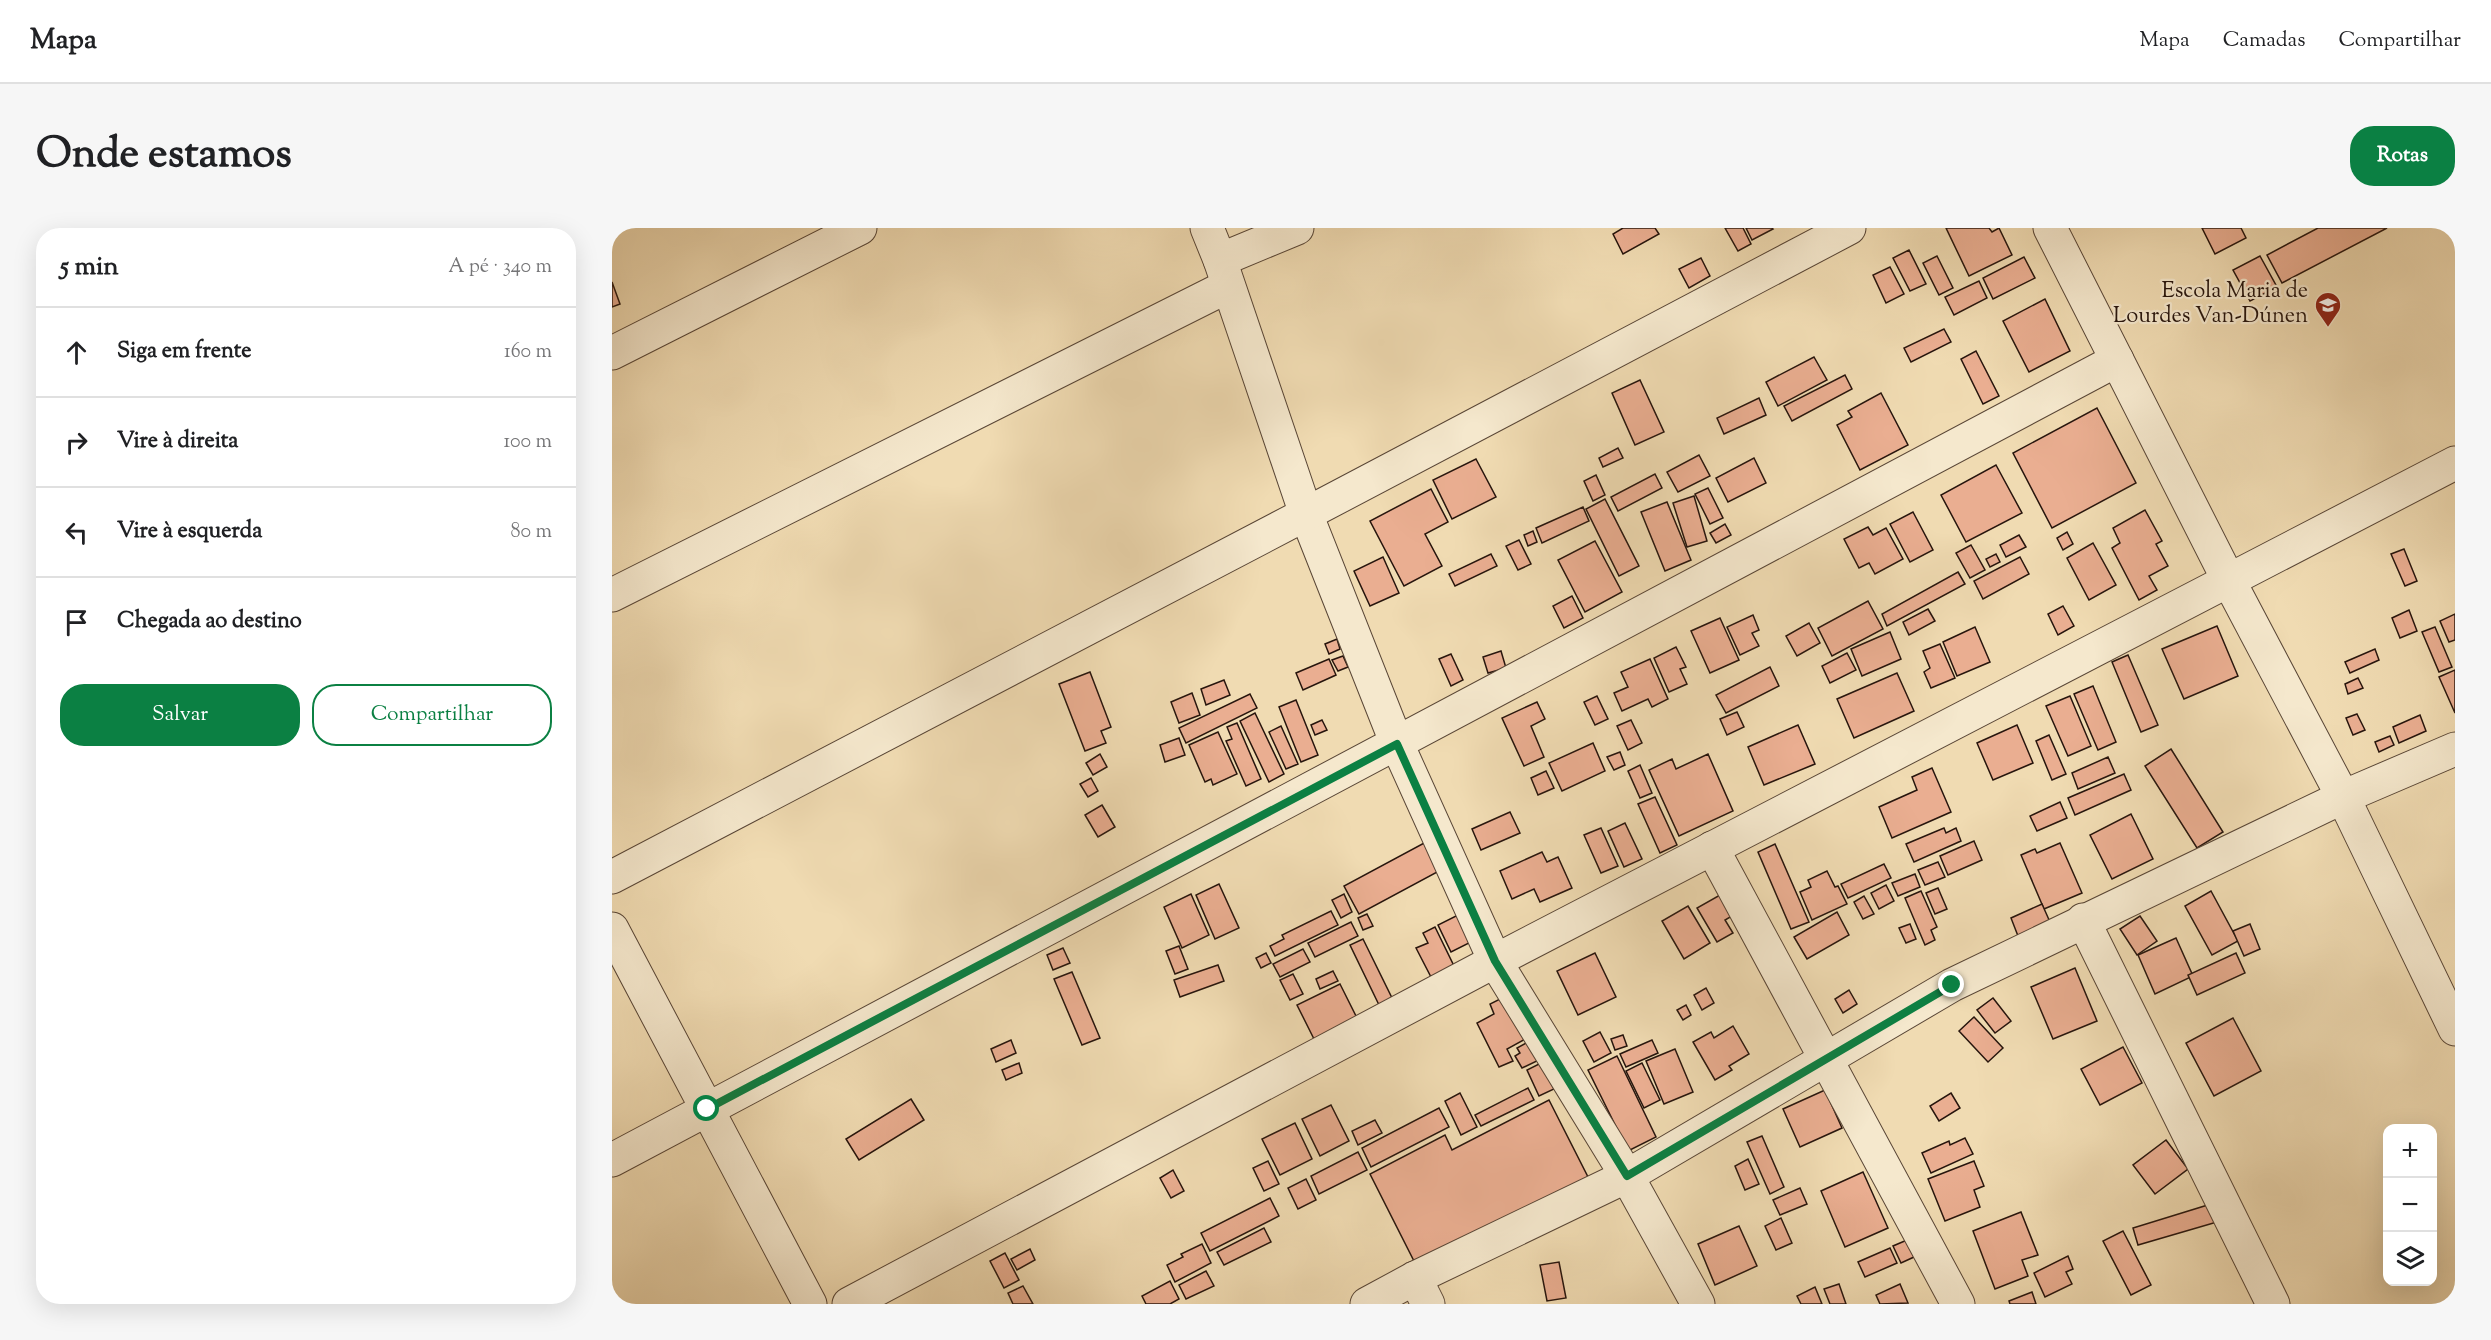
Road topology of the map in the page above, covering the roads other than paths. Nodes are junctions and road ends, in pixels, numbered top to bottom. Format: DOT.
graph roads {
  1 [pos="860,228"];
  2 [pos="1207,228"];
  3 [pos="1296,228"];
  4 [pos="1849,228"];
  5 [pos="2050,228"];
  6 [pos="1224,273"];
  7 [pos="612,353"];
  8 [pos="2117,360"];
  9 [pos="2455,463"];
  10 [pos="1306,514"];
  11 [pos="2229,581"];
  12 [pos="612,595"];
  13 [pos="1397,744"];
  14 [pos="2455,749"];
  15 [pos="2343,797"];
  16 [pos="1712,848"];
  17 [pos="612,876"];
  18 [pos="2083,920"];
  19 [pos="612,929"];
  20 [pos="1495,961"];
  21 [pos="2455,1029"];
  22 [pos="1827,1058"];
  23 [pos="707,1109"];
  24 [pos="612,1160"];
  25 [pos="1627,1176"];
  26 [pos="1421,1291"];
  27 [pos="810,1304"];
  28 [pos="849,1304"];
  29 [pos="1367,1304"];
  30 [pos="1698,1304"];
  31 [pos="1958,1304"];
  32 [pos="2273,1304"];
  1 -- 7 [label="street"];
  2 -- 6 [label="street"];
  3 -- 6 [label="street"];
  4 -- 10 [label="street"];
  5 -- 8 [label="street"];
  6 -- 10 [label="street"];
  6 -- 12 [label="street"];
  8 -- 11 [label="street"];
  8 -- 13 [label="street"];
  9 -- 11 [label="street"];
  10 -- 13 [label="street"];
  10 -- 17 [label="street"];
  11 -- 15 [label="street"];
  11 -- 16 [label="street"];
  13 -- 20 [label="street"];
  13 -- 23 [label="street"];
  14 -- 15 [label="street"];
  15 -- 18 [label="street"];
  15 -- 21 [label="street"];
  16 -- 20 [label="street"];
  16 -- 22 [label="street"];
  18 -- 22 [label="street"];
  18 -- 32 [label="street"];
  19 -- 23 [label="street"];
  20 -- 25 [label="street"];
  20 -- 28 [label="street"];
  22 -- 25 [label="street"];
  22 -- 31 [label="street"];
  23 -- 24 [label="street"];
  23 -- 27 [label="street"];
  25 -- 26 [label="street"];
  25 -- 30 [label="street"];
  26 -- 29 [label="street"];
}
